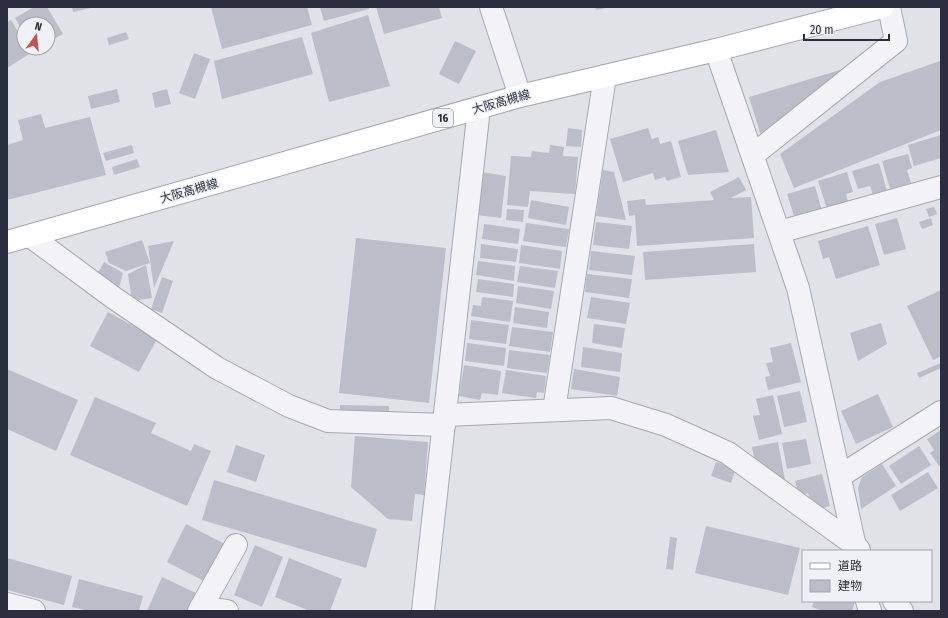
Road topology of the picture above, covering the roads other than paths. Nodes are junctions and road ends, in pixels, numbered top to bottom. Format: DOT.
graph roads {
  1 [pos="490,7"];
  2 [pos="882,7"];
  3 [pos="889,7"];
  4 [pos="716,50"];
  5 [pos="605,76"];
  6 [pos="520,96"];
  7 [pos="479,108"];
  8 [pos="753,155"];
  9 [pos="941,187"];
  10 [pos="779,232"];
  11 [pos="30,236"];
  12 [pos="7,242"];
  13 [pos="554,410"];
  14 [pos="941,412"];
  15 [pos="444,420"];
  16 [pos="840,476"];
  17 [pos="236,545"];
  18 [pos="857,549"];
  19 [pos="895,602"];
  20 [pos="7,604"];
  21 [pos="201,609"];
  22 [pos="34,611"];
  23 [pos="227,611"];
  24 [pos="423,611"];
  25 [pos="902,611"];
  1 -- 6 [label="street"];
  2 -- 4 [label="main road, 大阪高槻線 / 16"];
  3 -- 8 [label="street"];
  4 -- 5 [label="main road, 大阪高槻線 / 16"];
  4 -- 8 [label="street"];
  5 -- 6 [label="main road, 大阪高槻線 / 16"];
  5 -- 13 [label="street"];
  6 -- 7 [label="main road, 大阪高槻線 / 16"];
  7 -- 11 [label="main road, 大阪高槻線 / 16"];
  7 -- 15 [label="street"];
  8 -- 10 [label="street"];
  9 -- 10 [label="street"];
  10 -- 16 [label="street"];
  11 -- 12 [label="main road, 大阪高槻線 / 16"];
  11 -- 15 [label="street"];
  13 -- 15 [label="street"];
  13 -- 18 [label="street"];
  14 -- 16 [label="street"];
  15 -- 24 [label="street"];
  16 -- 18 [label="street"];
  17 -- 21 [label="street"];
  19 -- 25 [label="street"];
  20 -- 22 [label="street"];
  21 -- 23 [label="street"];
}
